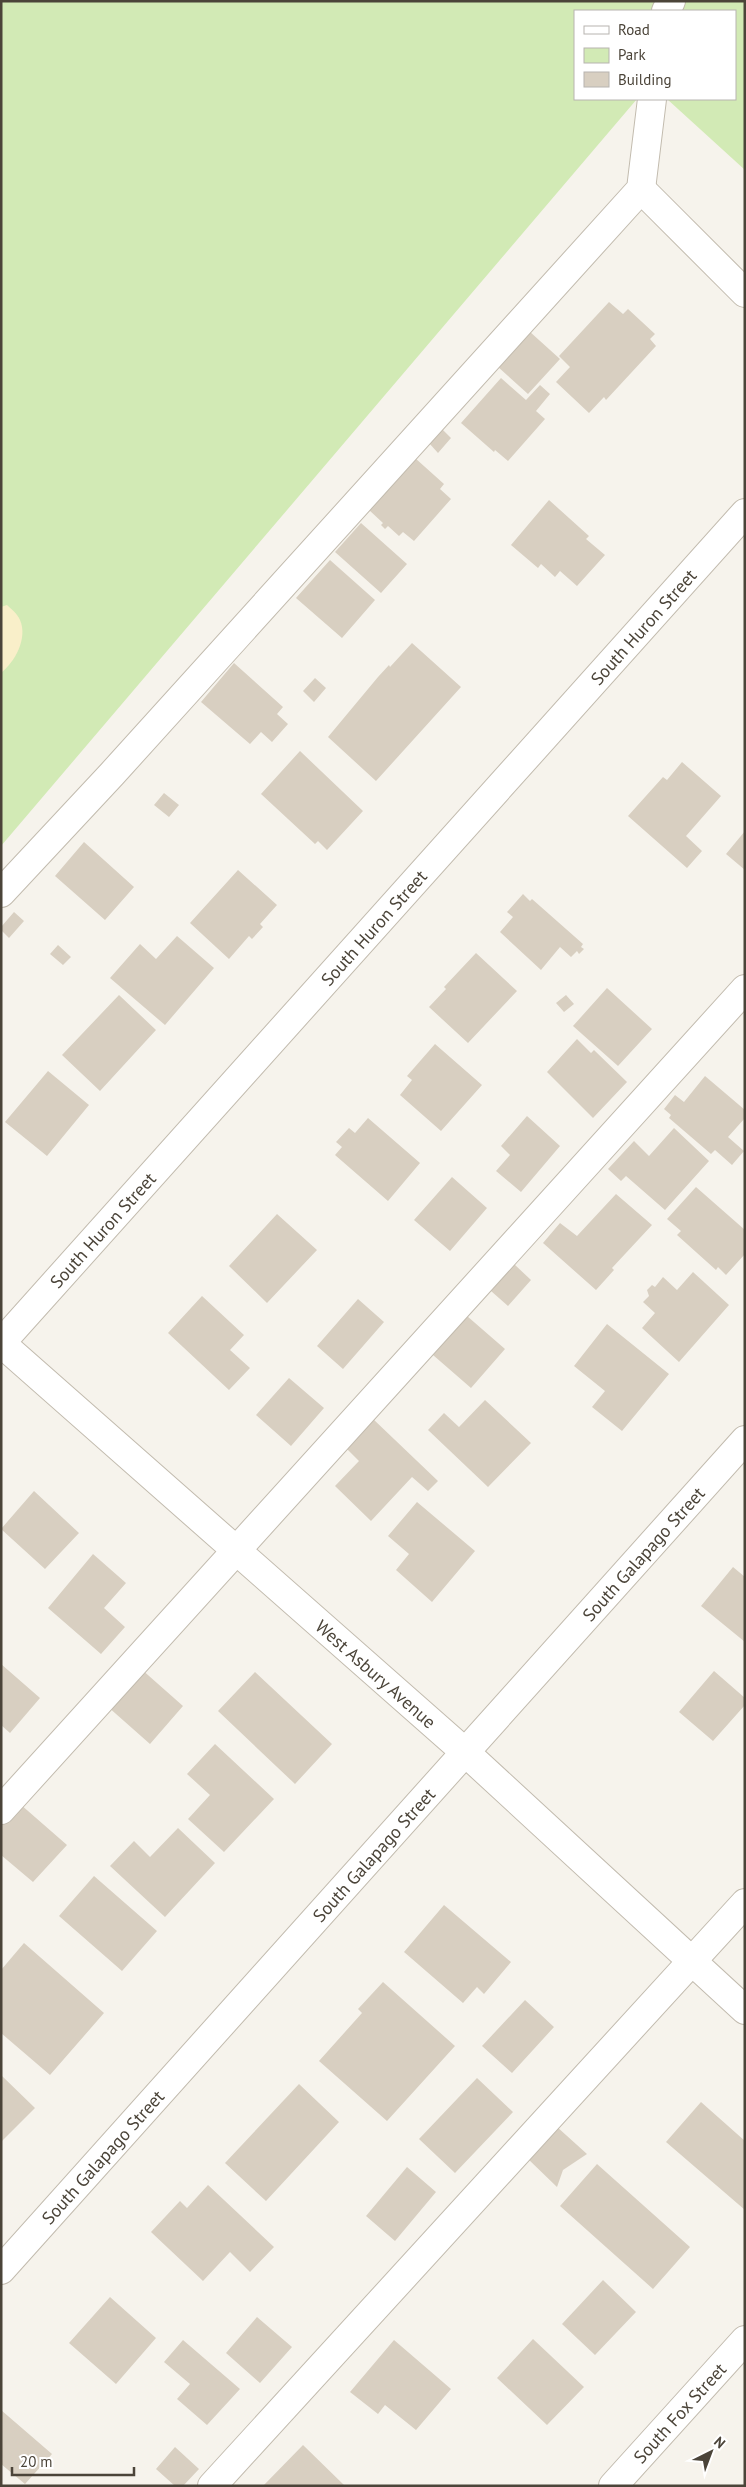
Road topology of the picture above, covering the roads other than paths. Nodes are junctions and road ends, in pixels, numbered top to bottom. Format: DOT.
graph roads {
  1 [pos="652,100"];
  2 [pos="641,189"];
  3 [pos="745,293"];
  4 [pos="745,514"];
  5 [pos="1,893"];
  6 [pos="745,989"];
  7 [pos="1,1343"];
  8 [pos="745,1440"];
  9 [pos="236,1549"];
  10 [pos="465,1752"];
  11 [pos="1,1810"];
  12 [pos="745,1903"];
  13 [pos="693,1962"];
  14 [pos="745,2010"];
  15 [pos="1,2270"];
  16 [pos="745,2340"];
  17 [pos="212,2486"];
  18 [pos="613,2486"];
  1 -- 2 [label="street"];
  2 -- 3 [label="street"];
  2 -- 5 [label="street"];
  4 -- 7 [label="street, South Huron Street"];
  6 -- 9 [label="street"];
  7 -- 9 [label="street, West Asbury Avenue"];
  8 -- 10 [label="street, South Galapago Street"];
  9 -- 10 [label="street, West Asbury Avenue"];
  9 -- 11 [label="street"];
  10 -- 13 [label="street, West Asbury Avenue"];
  10 -- 15 [label="street, South Galapago Street"];
  12 -- 13 [label="street"];
  13 -- 14 [label="street, West Asbury Avenue"];
  13 -- 17 [label="street"];
  16 -- 18 [label="street, South Fox Street"];
}
